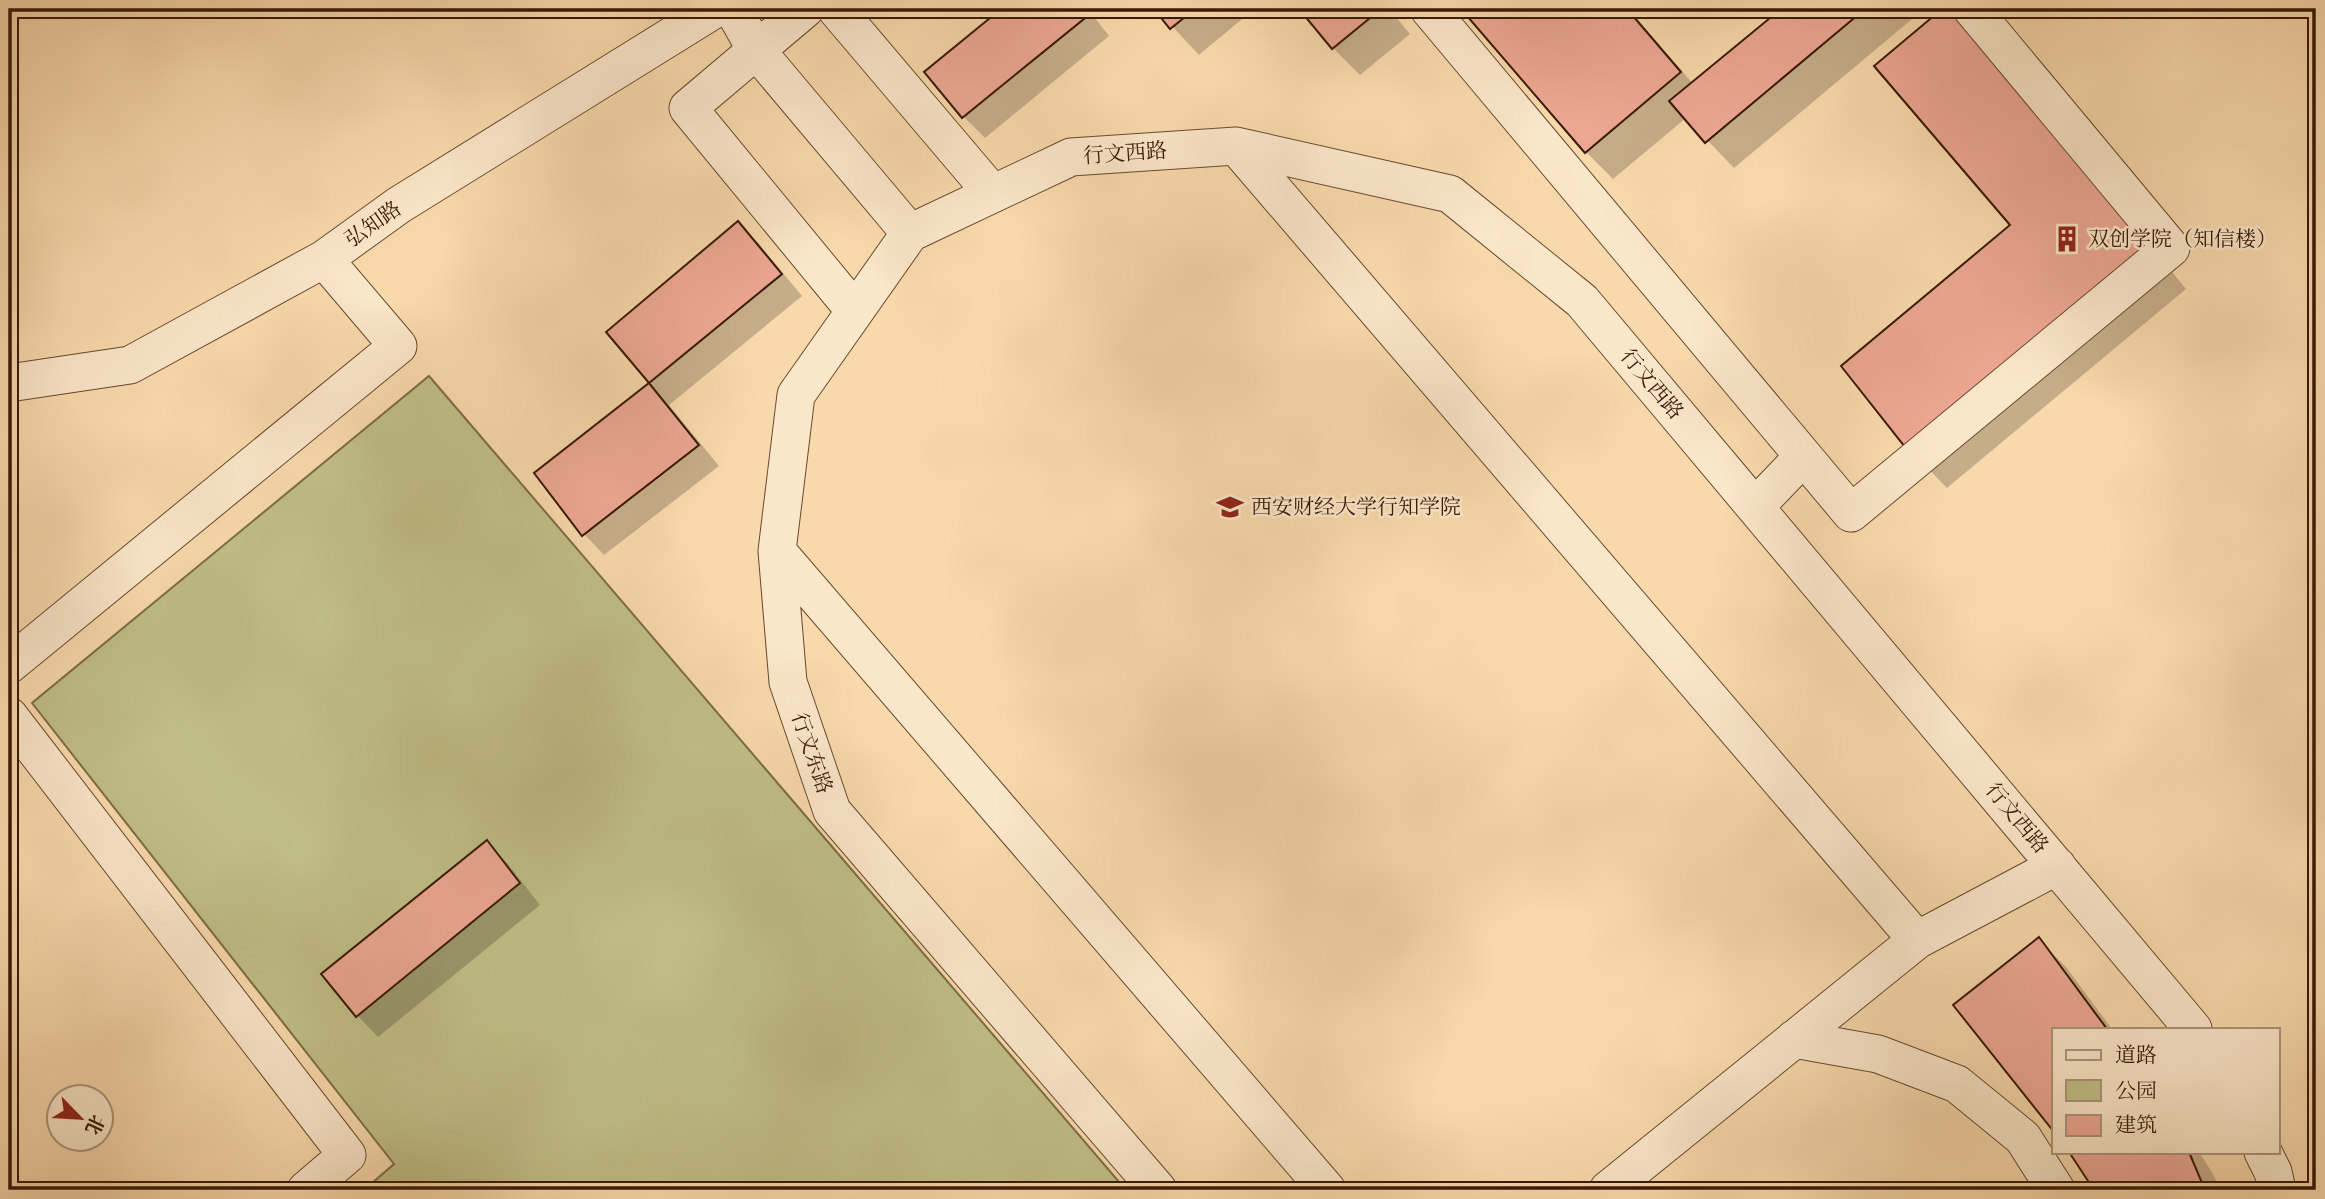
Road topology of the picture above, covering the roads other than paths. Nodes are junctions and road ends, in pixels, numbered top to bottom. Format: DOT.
graph roads {
  1 [pos="733,9"];
  2 [pos="805,9"];
  3 [pos="836,9"];
  4 [pos="1429,9"];
  5 [pos="1972,9"];
  6 [pos="698,14"];
  7 [pos="756,50"];
  8 [pos="1236,146"];
  9 [pos="993,194"];
  10 [pos="910,233"];
  11 [pos="324,258"];
  12 [pos="855,311"];
  13 [pos="9,383"];
  14 [pos="1803,457"];
  15 [pos="1755,507"];
  16 [pos="776,551"];
  17 [pos="9,665"];
  18 [pos="9,716"];
  19 [pos="2057,866"];
  20 [pos="1917,940"];
  21 [pos="2192,1028"];
  22 [pos="1794,1039"];
  23 [pos="2264,1154"];
  24 [pos="306,1190"];
  25 [pos="1158,1190"];
  26 [pos="1327,1190"];
  27 [pos="1608,1190"];
  28 [pos="2056,1190"];
  29 [pos="2277,1190"];
  1 -- 7 [label="street"];
  2 -- 7 [label="street"];
  3 -- 9 [label="street"];
  4 -- 14 [label="street"];
  5 -- 14 [label="street"];
  6 -- 7 [label="street"];
  6 -- 11 [label="street, 弘知路"];
  7 -- 10 [label="street"];
  7 -- 12 [label="street"];
  8 -- 9 [label="street, 行文西路"];
  8 -- 15 [label="street, 行文西路"];
  8 -- 20 [label="street"];
  9 -- 10 [label="street, 行文西路"];
  10 -- 12 [label="street, 行文东路"];
  11 -- 13 [label="street, 弘知路"];
  11 -- 17 [label="street"];
  12 -- 16 [label="street, 行文东路"];
  14 -- 15 [label="street"];
  15 -- 19 [label="street, 行文西路"];
  16 -- 25 [label="street, 行文东路"];
  16 -- 26 [label="street"];
  18 -- 24 [label="street"];
  19 -- 20 [label="street"];
  19 -- 21 [label="street, 行文西路"];
  20 -- 22 [label="street"];
  22 -- 27 [label="street"];
  22 -- 28 [label="street"];
  23 -- 29 [label="street"];
}
